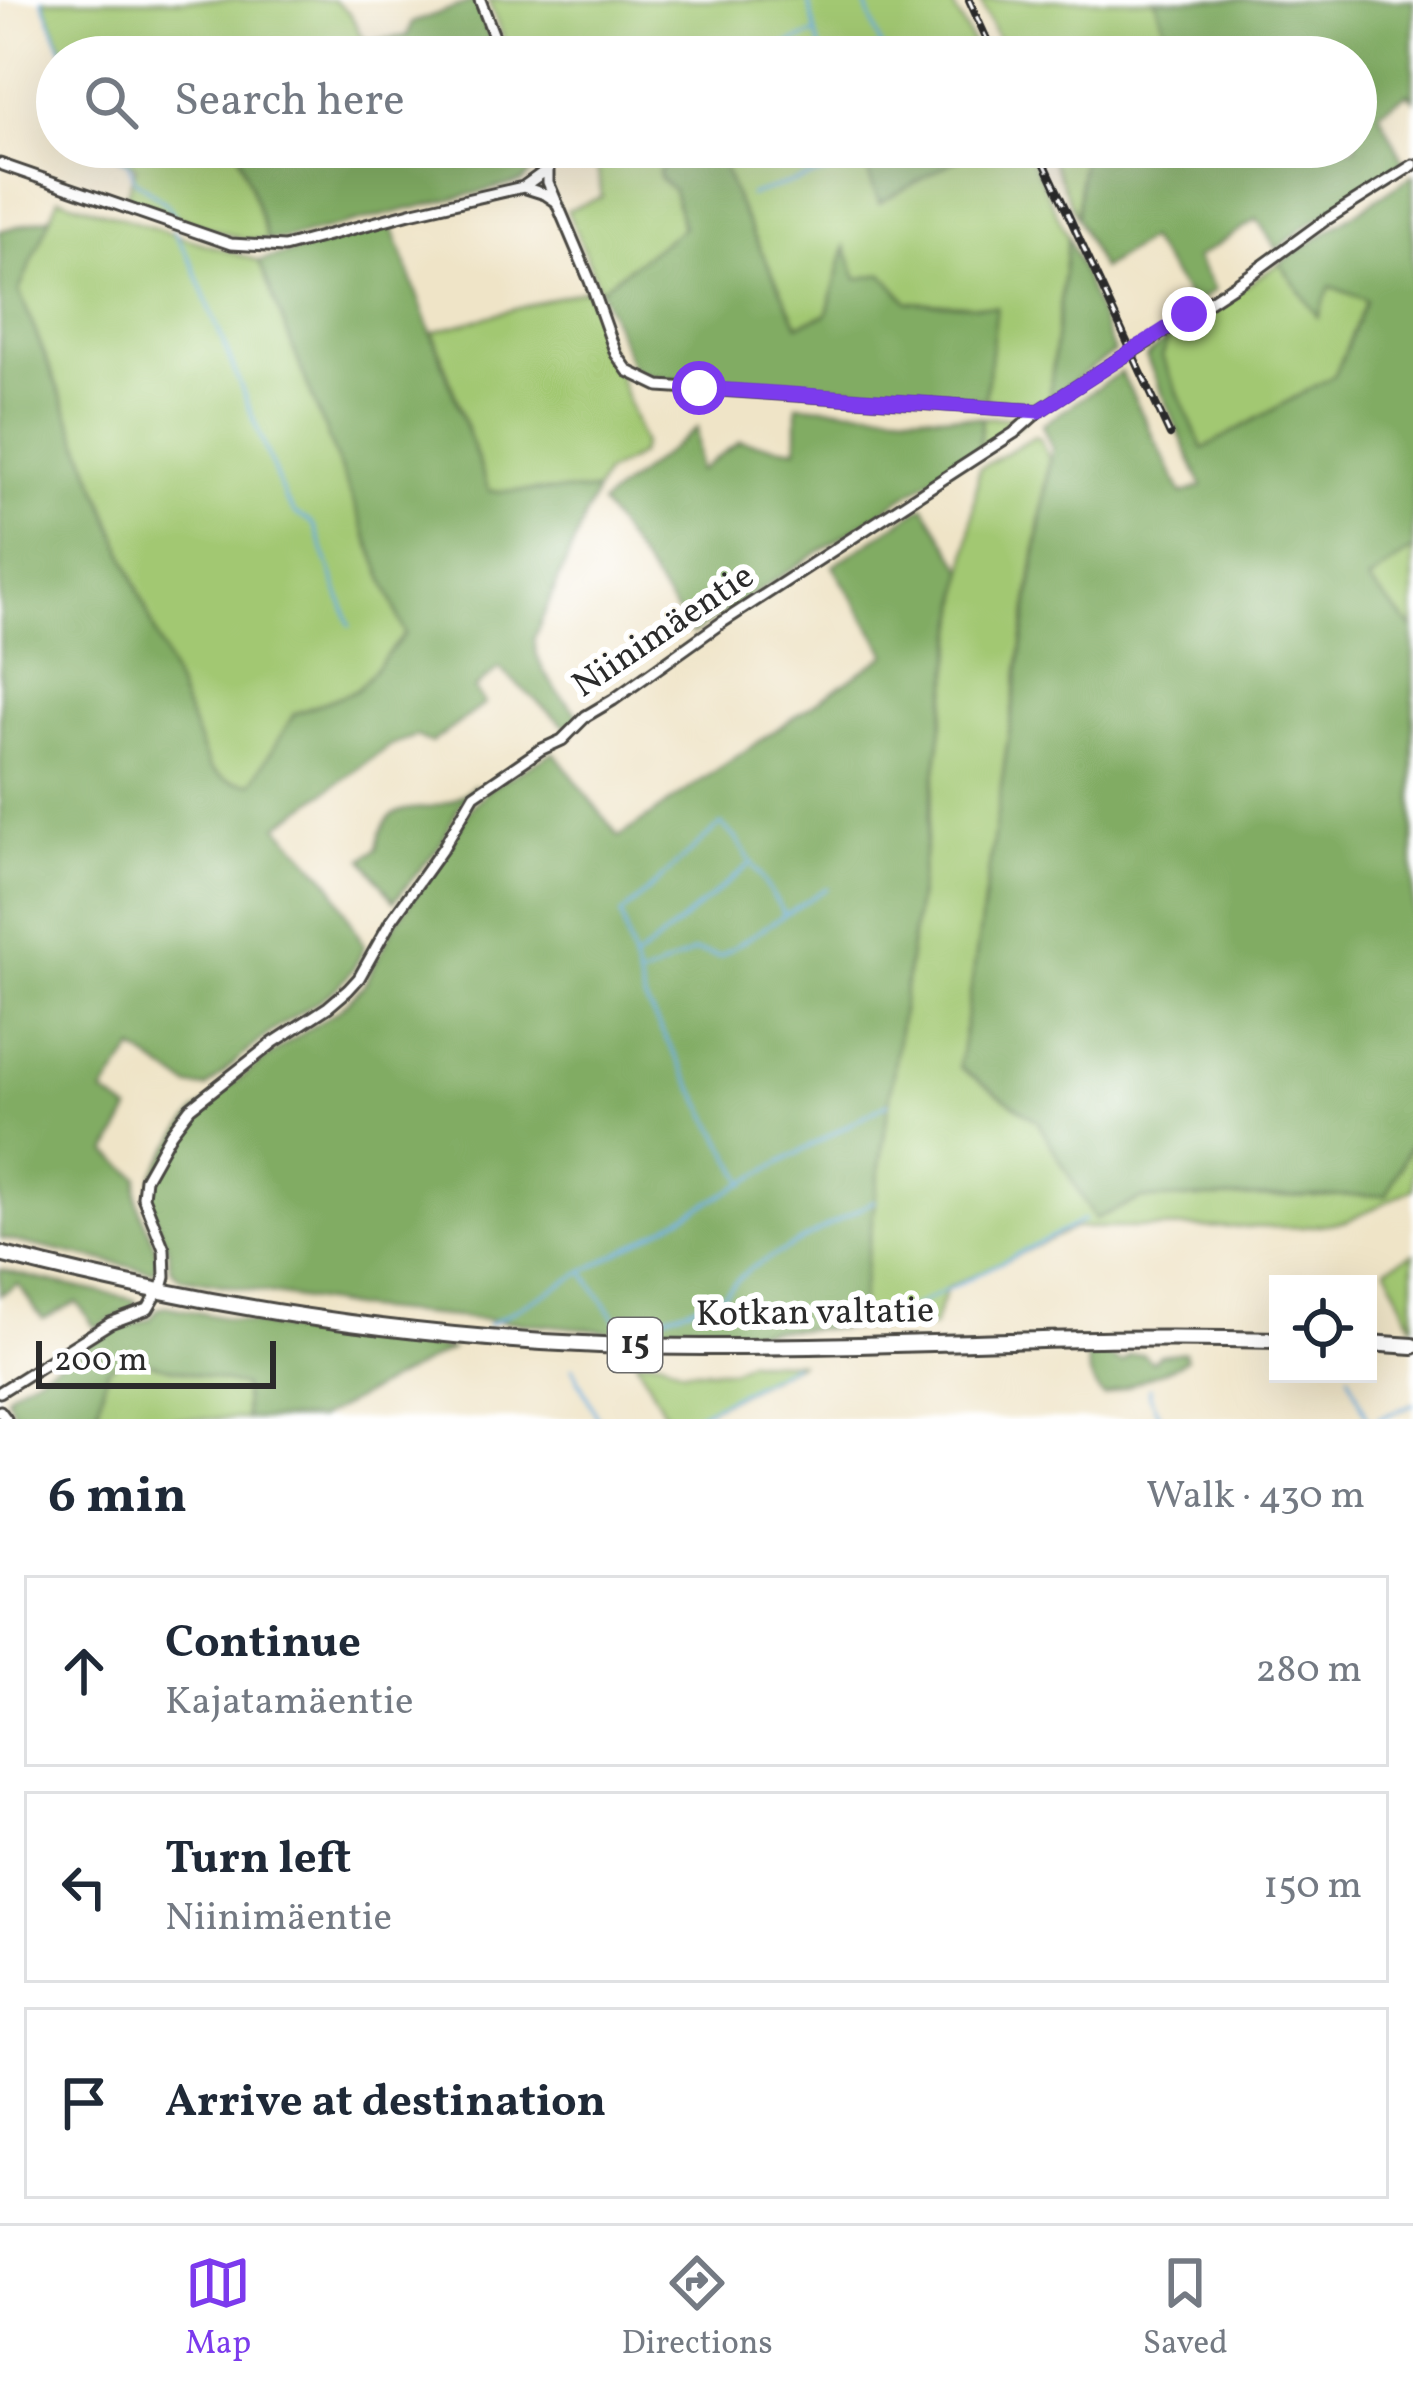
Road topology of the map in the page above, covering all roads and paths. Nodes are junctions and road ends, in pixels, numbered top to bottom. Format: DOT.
graph roads {
  1 [pos="480,0"];
  2 [pos="494,36"];
  3 [pos="0,164"];
  4 [pos="1413,165"];
  5 [pos="548,169"];
  6 [pos="523,188"];
  7 [pos="559,203"];
  8 [pos="1039,411"];
  9 [pos="0,1254"];
  10 [pos="160,1292"];
  11 [pos="1269,1340"];
  12 [pos="1377,1344"];
  13 [pos="1413,1346"];
  14 [pos="0,1392"];
  15 [pos="0,1411"];
  16 [pos="6,1419"];
  1 -- 2 [label="street"];
  3 -- 6 [label="street"];
  4 -- 8 [label="street, Niinimäentie, bridge"];
  5 -- 6 [label="street"];
  5 -- 7 [label="street"];
  6 -- 7 [label="street"];
  7 -- 8 [label="street"];
  8 -- 10 [label="street, Niinimäentie"];
  9 -- 10 [label="highway, Kotkan valtatie / 15"];
  10 -- 11 [label="highway, Kotkan valtatie / 15"];
  10 -- 14 [label="street"];
  12 -- 13 [label="highway"];
  15 -- 16 [label="street"];
}
